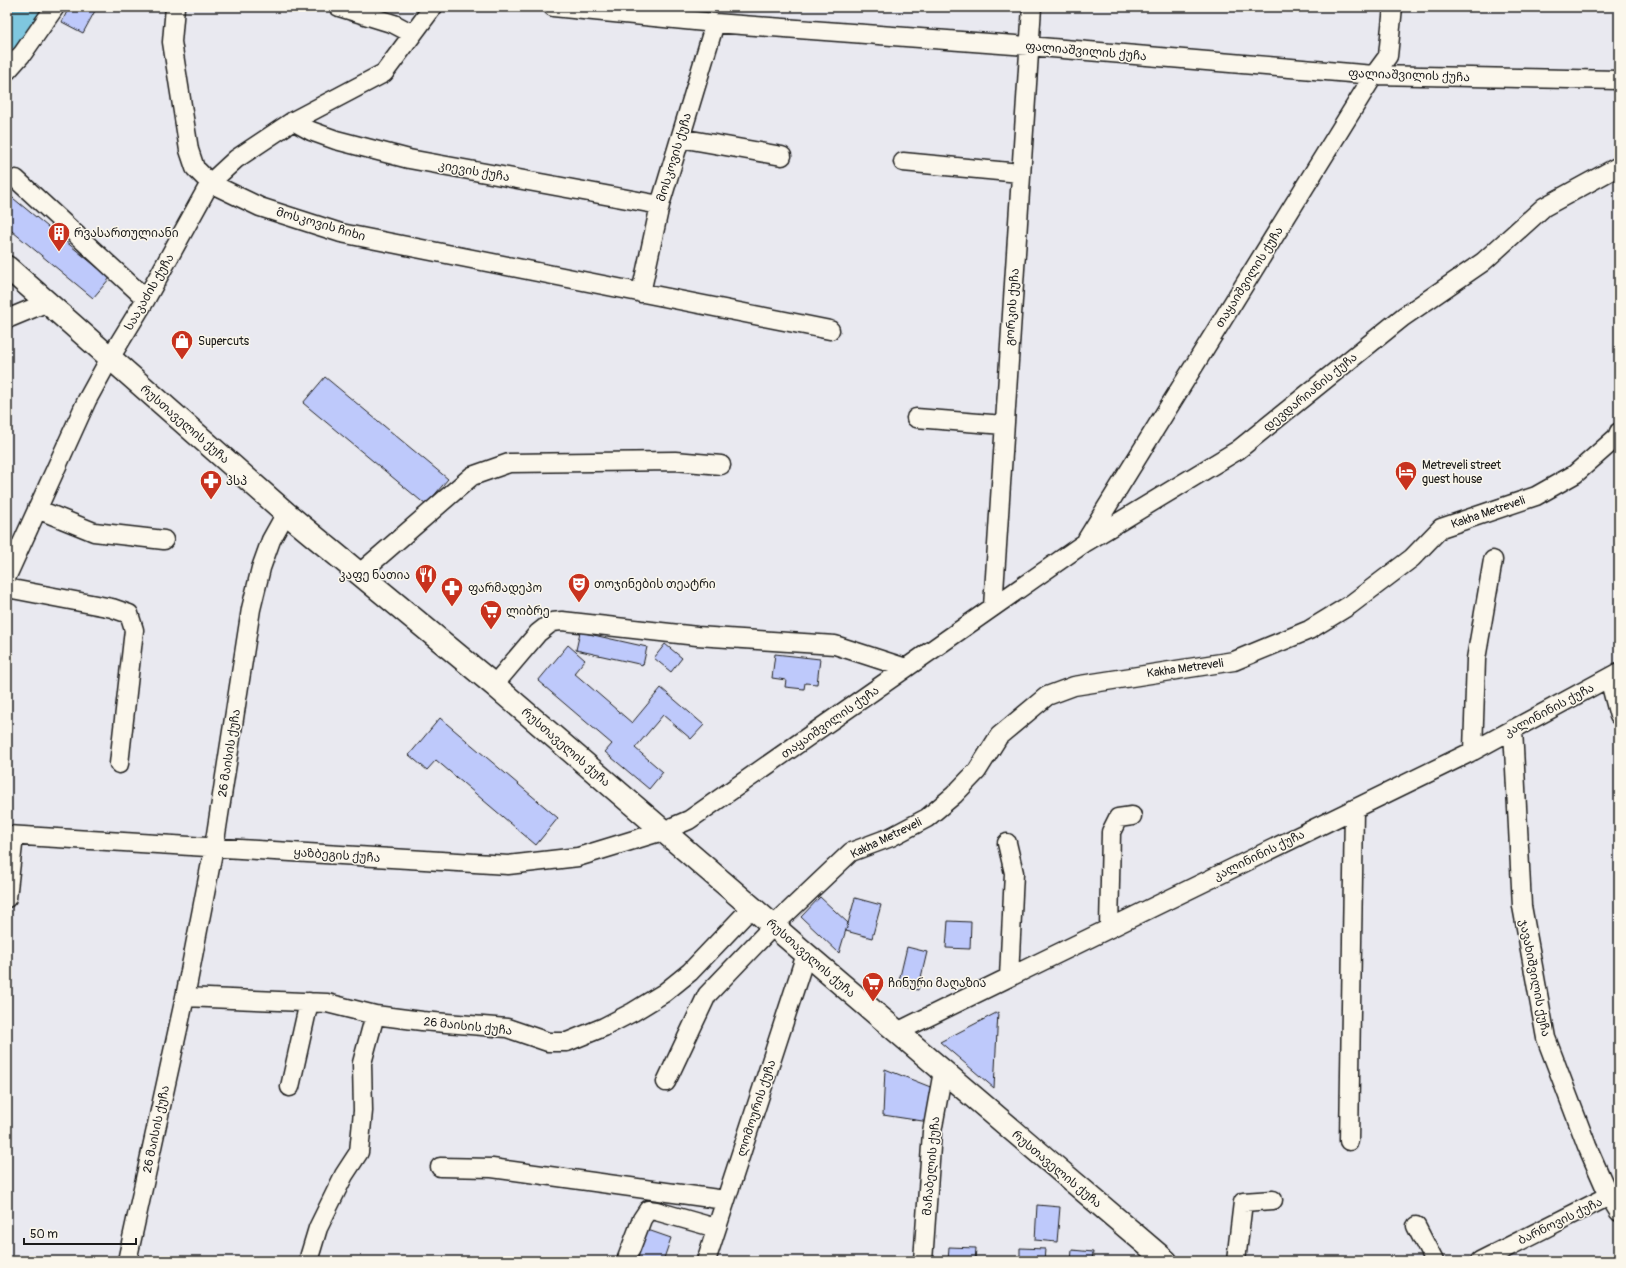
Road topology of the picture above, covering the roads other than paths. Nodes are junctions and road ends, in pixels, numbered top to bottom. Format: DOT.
graph roads {
  1 [pos="55,7"];
  2 [pos="175,7"];
  3 [pos="339,7"];
  4 [pos="433,7"];
  5 [pos="554,7"];
  6 [pos="1032,7"];
  7 [pos="1393,7"];
  8 [pos="715,23"];
  9 [pos="413,34"];
  10 [pos="1028,46"];
  11 [pos="7,71"];
  12 [pos="1374,75"];
  13 [pos="1619,80"];
  14 [pos="293,121"];
  15 [pos="680,138"];
  16 [pos="782,156"];
  17 [pos="903,162"];
  18 [pos="1619,166"];
  19 [pos="1020,173"];
  20 [pos="16,179"];
  21 [pos="210,183"];
  22 [pos="660,205"];
  23 [pos="7,267"];
  24 [pos="641,293"];
  25 [pos="146,299"];
  26 [pos="48,302"];
  27 [pos="7,320"];
  28 [pos="830,330"];
  29 [pos="110,358"];
  30 [pos="916,418"];
  31 [pos="1004,425"];
  32 [pos="1618,436"];
  33 [pos="721,465"];
  34 [pos="37,509"];
  35 [pos="286,513"];
  36 [pos="164,540"];
  37 [pos="1086,542"];
  38 [pos="1493,560"];
  39 [pos="360,573"];
  40 [pos="7,576"];
  41 [pos="7,588"];
  42 [pos="993,607"];
  43 [pos="906,668"];
  44 [pos="1614,675"];
  45 [pos="494,685"];
  46 [pos="1619,716"];
  47 [pos="1513,729"];
  48 [pos="1473,751"];
  49 [pos="119,764"];
  50 [pos="1354,809"];
  51 [pos="1132,816"];
  52 [pos="663,831"];
  53 [pos="10,836"];
  54 [pos="1007,843"];
  55 [pos="214,847"];
  56 [pos="7,898"];
  57 [pos="752,907"];
  58 [pos="773,926"];
  59 [pos="1109,928"];
  60 [pos="806,954"];
  61 [pos="1009,977"];
  62 [pos="185,997"];
  63 [pos="309,1002"];
  64 [pos="375,1015"];
  65 [pos="897,1032"];
  66 [pos="943,1071"];
  67 [pos="666,1082"];
  68 [pos="290,1087"];
  69 [pos="1349,1141"];
  70 [pos="440,1167"];
  71 [pos="1614,1194"];
  72 [pos="725,1200"];
  73 [pos="1273,1200"];
  74 [pos="1619,1212"];
  75 [pos="1416,1226"];
  76 [pos="716,1228"];
  77 [pos="133,1260"];
  78 [pos="308,1261"];
  79 [pos="626,1261"];
  80 [pos="706,1261"];
  81 [pos="923,1261"];
  82 [pos="1166,1261"];
  83 [pos="1236,1261"];
  84 [pos="1434,1261"];
  85 [pos="1480,1261"];
  1 -- 11 [label="street"];
  2 -- 21 [label="street, მოსკოვის ჩიხი"];
  3 -- 9 [label="street"];
  4 -- 9 [label="street, სააკაძის ქუჩა"];
  5 -- 8 [label="street, ფალიაშვილის ქუჩა"];
  6 -- 10 [label="street, გორკის ქუჩა"];
  7 -- 12 [label="street, თაყაიშვილის ქუჩა"];
  8 -- 10 [label="street, ფალიაშვილის ქუჩა"];
  8 -- 15 [label="street, მოსკოვის ქუჩა"];
  9 -- 14 [label="street, სააკაძის ქუჩა"];
  10 -- 12 [label="street, ფალიაშვილის ქუჩა"];
  10 -- 19 [label="street, გორკის ქუჩა"];
  12 -- 13 [label="street, ფალიაშვილის ქუჩა"];
  12 -- 37 [label="street, თაყაიშვილის ქუჩა"];
  14 -- 21 [label="street, სააკაძის ქუჩა"];
  14 -- 22 [label="street, კიევის ქუჩა"];
  15 -- 16 [label="street"];
  15 -- 22 [label="street, მოსკოვის ქუჩა"];
  17 -- 19 [label="street"];
  18 -- 37 [label="street, დევდარიანის ქუჩა"];
  19 -- 31 [label="street, გორკის ქუჩა"];
  20 -- 25 [label="street"];
  21 -- 24 [label="street, მოსკოვის ჩიხი"];
  21 -- 25 [label="street, სააკაძის ქუჩა"];
  22 -- 24 [label="street, მოსკოვის ქუჩა"];
  23 -- 26 [label="main road, რუსთაველის ქუჩა"];
  24 -- 28 [label="street, მოსკოვის ჩიხი"];
  25 -- 29 [label="street, სააკაძის ქუჩა"];
  26 -- 27 [label="street"];
  26 -- 29 [label="main road, რუსთაველის ქუჩა"];
  29 -- 34 [label="street, სააკაძის ქუჩა"];
  29 -- 35 [label="main road, რუსთაველის ქუჩა"];
  30 -- 31 [label="street"];
  31 -- 42 [label="street, გორკის ქუჩა"];
  32 -- 58 [label="street, Kakha Metreveli"];
  33 -- 39 [label="street"];
  34 -- 36 [label="street"];
  34 -- 40 [label="street, სააკაძის ქუჩა"];
  35 -- 39 [label="main road, რუსთაველის ქუჩა"];
  35 -- 55 [label="street, 26 მაისის ქუჩა"];
  37 -- 42 [label="street, დევდარიანის ქუჩა"];
  38 -- 48 [label="street"];
  39 -- 45 [label="main road, რუსთაველის ქუჩა"];
  41 -- 49 [label="street"];
  42 -- 43 [label="street, თაყაიშვილის ქუჩა"];
  43 -- 45 [label="street"];
  43 -- 52 [label="street, თაყაიშვილის ქუჩა"];
  44 -- 46 [label="street"];
  44 -- 47 [label="street, კალინინის ქუჩა"];
  45 -- 52 [label="main road, რუსთაველის ქუჩა"];
  47 -- 48 [label="street, კალინინის ქუჩა"];
  47 -- 71 [label="street, ჯავახიშვილის ქუჩა"];
  48 -- 50 [label="street, კალინინის ქუჩა"];
  50 -- 59 [label="street, კალინინის ქუჩა"];
  50 -- 69 [label="street"];
  51 -- 59 [label="street"];
  52 -- 55 [label="street, ყაზბეგის ქუჩა"];
  52 -- 57 [label="main road, რუსთაველის ქუჩა"];
  53 -- 55 [label="street, ყაზბეგის ქუჩა"];
  53 -- 56 [label="street"];
  54 -- 61 [label="street"];
  55 -- 62 [label="street, 26 მაისის ქუჩა"];
  57 -- 58 [label="main road, რუსთაველის ქუჩა"];
  57 -- 64 [label="street, 26 მაისის ქუჩა"];
  58 -- 60 [label="main road, რუსთაველის ქუჩა"];
  58 -- 67 [label="street, Kakha Metreveli"];
  59 -- 61 [label="street, კალინინის ქუჩა"];
  60 -- 65 [label="main road, რუსთაველის ქუჩა"];
  60 -- 72 [label="street, ლომოურის ქუჩა"];
  61 -- 65 [label="street, კალინინის ქუჩა"];
  62 -- 63 [label="street, 26 მაისის ქუჩა"];
  62 -- 77 [label="street, 26 მაისის ქუჩა"];
  63 -- 64 [label="street, 26 მაისის ქუჩა"];
  63 -- 68 [label="street"];
  64 -- 78 [label="street"];
  65 -- 66 [label="main road, რუსთაველის ქუჩა"];
  66 -- 81 [label="street, მაჩაბელის ქუჩა"];
  66 -- 82 [label="main road, რუსთაველის ქუჩა"];
  70 -- 72 [label="street"];
  71 -- 74 [label="street, ჯავახიშვილის ქუჩა"];
  71 -- 85 [label="street, ბარნოვის ქუჩა"];
  72 -- 76 [label="street, ლომოურის ქუჩა"];
  73 -- 83 [label="street"];
  75 -- 84 [label="street"];
  76 -- 79 [label="street"];
  76 -- 80 [label="street, ლომოურის ქუჩა"];
}
